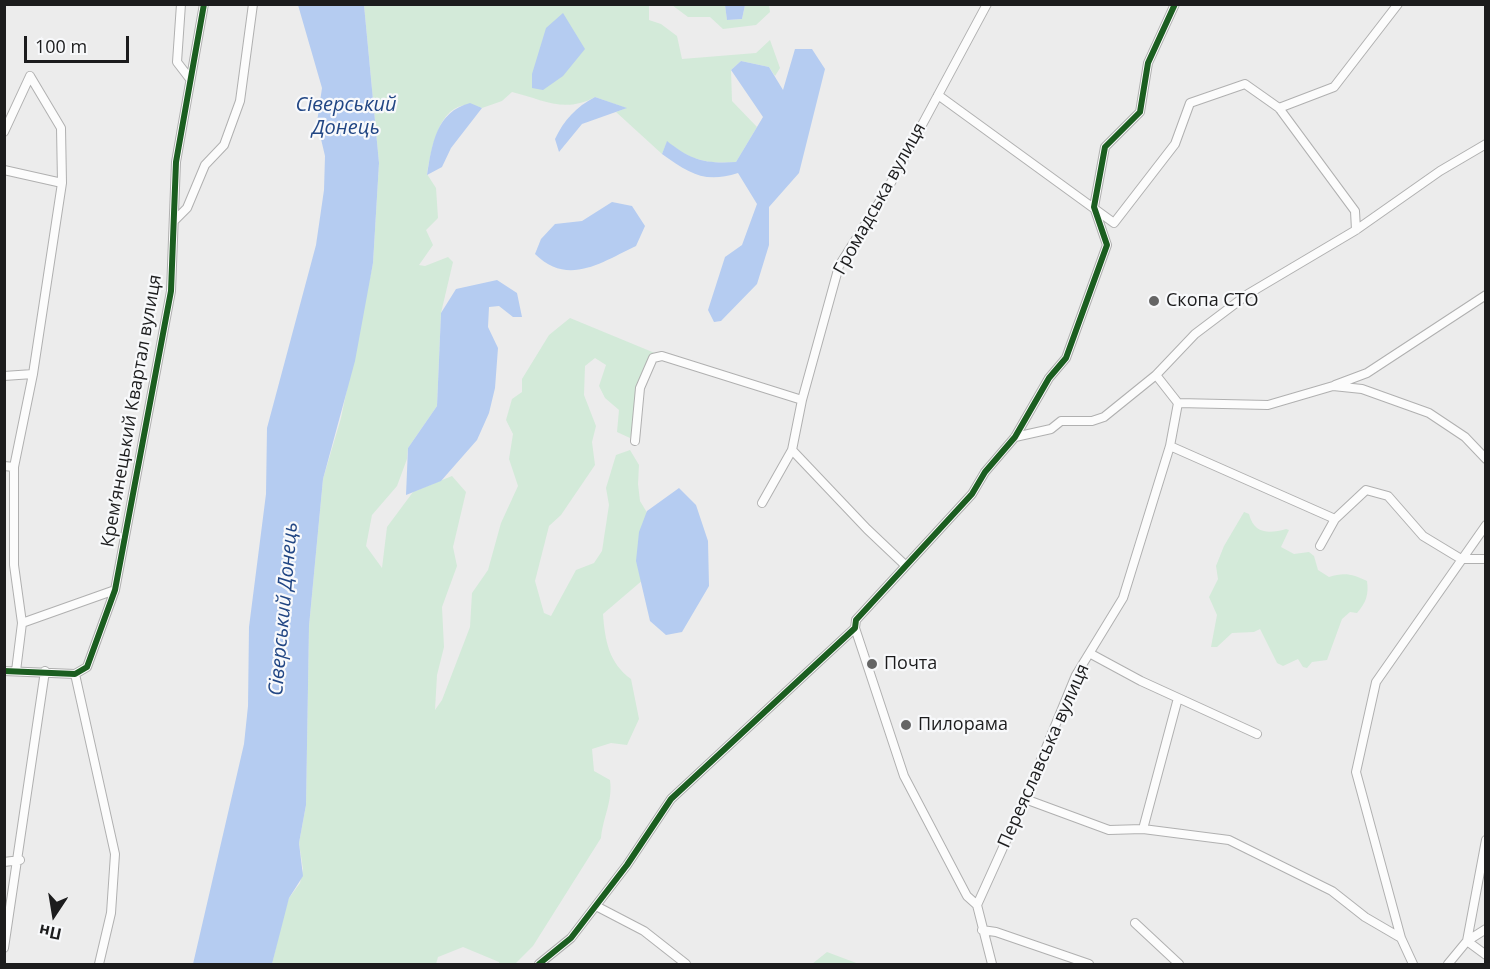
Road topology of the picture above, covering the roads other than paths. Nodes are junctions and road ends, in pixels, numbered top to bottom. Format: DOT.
graph roads {
  1 [pos="181,4"];
  2 [pos="204,4"];
  3 [pos="253,4"];
  4 [pos="987,4"];
  5 [pos="1175,4"];
  6 [pos="1398,4"];
  7 [pos="190,80"];
  8 [pos="938,95"];
  9 [pos="1279,108"];
  10 [pos="4,132"];
  11 [pos="1485,144"];
  12 [pos="4,170"];
  13 [pos="62,183"];
  14 [pos="1094,207"];
  15 [pos="174,221"];
  16 [pos="1356,230"];
  17 [pos="1485,295"];
  18 [pos="33,374"];
  19 [pos="1156,375"];
  20 [pos="4,376"];
  21 [pos="1333,386"];
  22 [pos="802,400"];
  23 [pos="1178,403"];
  24 [pos="1015,437"];
  25 [pos="635,441"];
  26 [pos="1170,446"];
  27 [pos="792,450"];
  28 [pos="1485,459"];
  29 [pos="4,466"];
  30 [pos="14,467"];
  31 [pos="762,503"];
  32 [pos="1335,519"];
  33 [pos="1485,525"];
  34 [pos="1320,546"];
  35 [pos="1461,559"];
  36 [pos="1485,559"];
  37 [pos="9,564"];
  38 [pos="905,565"];
  39 [pos="116,590"];
  40 [pos="22,623"];
  41 [pos="855,628"];
  42 [pos="1091,654"];
  43 [pos="4,671"];
  44 [pos="16,671"];
  45 [pos="45,671"];
  46 [pos="75,674"];
  47 [pos="1178,699"];
  48 [pos="1257,734"];
  49 [pos="1025,799"];
  50 [pos="1143,829"];
  51 [pos="1485,840"];
  52 [pos="20,860"];
  53 [pos="4,862"];
  54 [pos="976,905"];
  55 [pos="596,906"];
  56 [pos="1136,923"];
  57 [pos="1485,929"];
  58 [pos="982,930"];
  59 [pos="1401,938"];
  60 [pos="1467,941"];
  61 [pos="4,948"];
  62 [pos="1485,955"];
  63 [pos="99,964"];
  64 [pos="539,964"];
  65 [pos="686,964"];
  66 [pos="992,964"];
  67 [pos="1089,964"];
  68 [pos="1179,964"];
  69 [pos="1413,964"];
  70 [pos="1448,964"];
  1 -- 7 [label="street"];
  2 -- 7 [label="street, Крем’янецький Квартал вулиця"];
  3 -- 15 [label="street"];
  4 -- 8 [label="street, Громадська вулиця"];
  5 -- 14 [label="street"];
  6 -- 9 [label="street"];
  7 -- 15 [label="street, Крем’янецький Квартал вулиця"];
  8 -- 14 [label="street"];
  8 -- 22 [label="street, Громадська вулиця"];
  9 -- 14 [label="street"];
  9 -- 16 [label="street"];
  10 -- 13 [label="street"];
  11 -- 16 [label="street"];
  12 -- 13 [label="street"];
  13 -- 18 [label="street"];
  14 -- 24 [label="street"];
  15 -- 39 [label="street, Крем’янецький Квартал вулиця"];
  16 -- 19 [label="street"];
  17 -- 21 [label="street"];
  18 -- 20 [label="street"];
  18 -- 30 [label="street"];
  19 -- 23 [label="street"];
  19 -- 24 [label="street"];
  21 -- 23 [label="street"];
  21 -- 28 [label="street"];
  22 -- 25 [label="street"];
  22 -- 27 [label="street, Громадська вулиця"];
  23 -- 26 [label="street, Переяславська вулиця"];
  24 -- 38 [label="street"];
  26 -- 32 [label="street"];
  26 -- 42 [label="street, Переяславська вулиця"];
  27 -- 31 [label="street, Громадська вулиця"];
  27 -- 38 [label="street"];
  29 -- 30 [label="street"];
  30 -- 37 [label="street"];
  32 -- 34 [label="street"];
  32 -- 35 [label="street"];
  33 -- 35 [label="street"];
  35 -- 36 [label="street"];
  35 -- 59 [label="street"];
  37 -- 40 [label="street"];
  38 -- 41 [label="street"];
  39 -- 40 [label="street"];
  39 -- 46 [label="street, Крем’янецький Квартал вулиця"];
  40 -- 44 [label="street"];
  41 -- 54 [label="street"];
  41 -- 55 [label="street"];
  42 -- 47 [label="street"];
  42 -- 49 [label="street, Переяславська вулиця"];
  43 -- 44 [label="street"];
  44 -- 45 [label="street"];
  45 -- 46 [label="street"];
  45 -- 52 [label="street"];
  46 -- 63 [label="street"];
  47 -- 48 [label="street"];
  47 -- 50 [label="street"];
  49 -- 50 [label="street"];
  49 -- 54 [label="street, Переяславська вулиця"];
  50 -- 59 [label="street"];
  51 -- 60 [label="street"];
  52 -- 53 [label="street"];
  52 -- 61 [label="street"];
  54 -- 58 [label="street"];
  55 -- 64 [label="street"];
  55 -- 65 [label="street"];
  56 -- 68 [label="street"];
  57 -- 60 [label="street"];
  58 -- 66 [label="street"];
  58 -- 67 [label="street"];
  59 -- 69 [label="street"];
  60 -- 62 [label="street"];
  60 -- 70 [label="street"];
}
